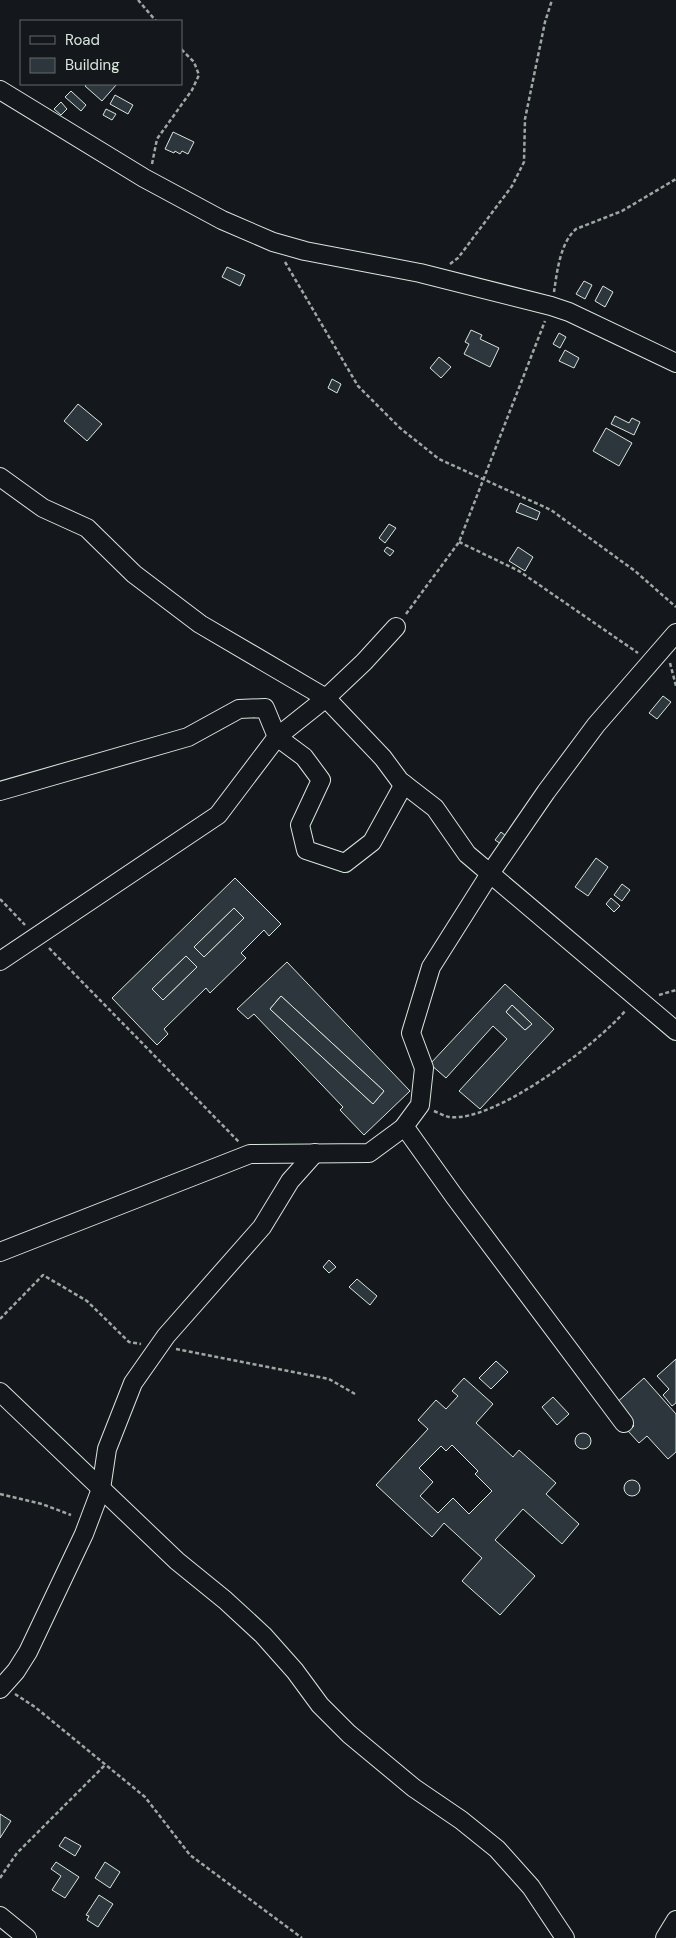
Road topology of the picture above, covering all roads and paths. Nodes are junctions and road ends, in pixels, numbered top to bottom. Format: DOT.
graph roads {
  1 [pos="138,0"];
  2 [pos="552,0"];
  3 [pos="155,20"];
  4 [pos="182,50"];
  5 [pos="0,90"];
  6 [pos="144,178"];
  7 [pos="676,179"];
  8 [pos="273,242"];
  9 [pos="432,277"];
  10 [pos="551,306"];
  11 [pos="676,363"];
  12 [pos="0,477"];
  13 [pos="483,478"];
  14 [pos="459,542"];
  15 [pos="676,607"];
  16 [pos="396,628"];
  17 [pos="676,633"];
  18 [pos="650,661"];
  19 [pos="326,698"];
  20 [pos="277,737"];
  21 [pos="404,784"];
  22 [pos="0,791"];
  23 [pos="490,872"];
  24 [pos="0,899"];
  25 [pos="37,936"];
  26 [pos="0,962"];
  27 [pos="637,998"];
  28 [pos="676,1031"];
  29 [pos="420,1105"];
  30 [pos="403,1128"];
  31 [pos="250,1154"];
  32 [pos="315,1154"];
  33 [pos="0,1252"];
  34 [pos="0,1392"];
  35 [pos="624,1423"];
  36 [pos="101,1489"];
  37 [pos="0,1494"];
  38 [pos="71,1515"];
  39 [pos="2,1687"];
  40 [pos="105,1765"];
  41 [pos="0,1878"];
  42 [pos="0,1916"];
  43 [pos="676,1920"];
  44 [pos="27,1938"];
  45 [pos="302,1938"];
  46 [pos="564,1938"];
  47 [pos="665,1938"];
  1 -- 3 [label="path"];
  2 -- 9 [label="path"];
  4 -- 6 [label="path"];
  5 -- 6 [label="street"];
  6 -- 8 [label="street"];
  7 -- 10 [label="path"];
  8 -- 9 [label="street"];
  8 -- 13 [label="path"];
  9 -- 10 [label="street"];
  10 -- 11 [label="street"];
  10 -- 13 [label="path"];
  12 -- 19 [label="street"];
  13 -- 14 [label="path"];
  13 -- 15 [label="path"];
  14 -- 16 [label="path"];
  14 -- 18 [label="path"];
  16 -- 19 [label="street"];
  17 -- 18 [label="street"];
  18 -- 23 [label="street"];
  19 -- 20 [label="street"];
  19 -- 21 [label="street"];
  20 -- 21 [label="street"];
  20 -- 22 [label="street"];
  20 -- 25 [label="street"];
  21 -- 23 [label="street"];
  23 -- 27 [label="street"];
  23 -- 29 [label="street"];
  24 -- 25 [label="path"];
  25 -- 26 [label="street"];
  25 -- 31 [label="path"];
  27 -- 28 [label="street"];
  27 -- 29 [label="path"];
  29 -- 30 [label="street"];
  30 -- 32 [label="street"];
  30 -- 35 [label="street"];
  31 -- 32 [label="street"];
  31 -- 33 [label="street"];
  32 -- 36 [label="street"];
  34 -- 36 [label="street"];
  36 -- 39 [label="street"];
  36 -- 46 [label="street"];
  37 -- 38 [label="path"];
  39 -- 40 [label="path"];
  40 -- 41 [label="path"];
  40 -- 45 [label="path"];
  42 -- 44 [label="street"];
  43 -- 47 [label="street"];
}
